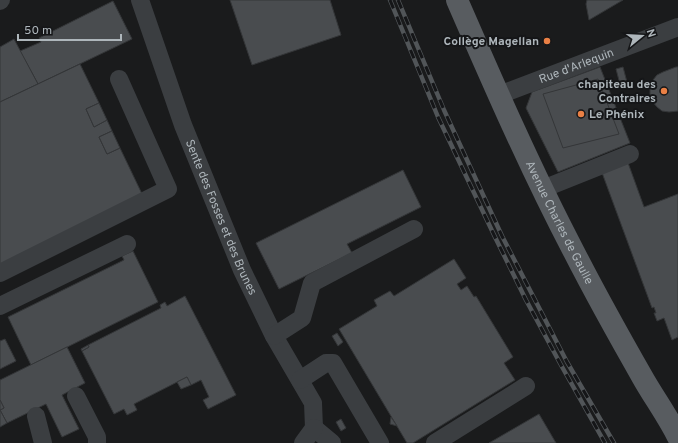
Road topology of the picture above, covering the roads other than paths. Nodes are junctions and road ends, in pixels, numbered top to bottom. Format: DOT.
graph roads {
  1 [pos="140,0"];
  2 [pos="457,0"];
  3 [pos="469,0"];
  4 [pos="678,27"];
  5 [pos="120,80"];
  6 [pos="502,94"];
  7 [pos="630,154"];
  8 [pos="550,186"];
  9 [pos="414,229"];
  10 [pos="128,244"];
  11 [pos="0,273"];
  12 [pos="0,306"];
  13 [pos="274,336"];
  14 [pos="300,380"];
  15 [pos="526,386"];
  16 [pos="76,396"];
  17 [pos="36,416"];
  18 [pos="678,418"];
  19 [pos="314,428"];
  20 [pos="678,437"];
  21 [pos="44,443"];
  22 [pos="97,443"];
  23 [pos="303,443"];
  24 [pos="332,443"];
  25 [pos="380,443"];
  26 [pos="435,443"];
  1 -- 13 [label="street, Sente des Fosses et des Brunes"];
  2 -- 6 [label="main road, Avenue Charles de Gaulle"];
  3 -- 6 [label="main road, Avenue Charles de Gaulle"];
  4 -- 6 [label="street, Rue d'Arlequin"];
  5 -- 11 [label="street"];
  6 -- 8 [label="main road, Avenue Charles de Gaulle"];
  6 -- 20 [label="main road, Avenue Charles de Gaulle"];
  7 -- 8 [label="street"];
  8 -- 18 [label="main road, Avenue Charles de Gaulle"];
  9 -- 13 [label="street"];
  10 -- 12 [label="street"];
  13 -- 14 [label="street, Sente des Fosses et des Brunes"];
  14 -- 19 [label="street, Sente des Fosses et des Brunes"];
  14 -- 25 [label="street"];
  15 -- 26 [label="street"];
  16 -- 22 [label="street"];
  17 -- 21 [label="street"];
  19 -- 23 [label="street"];
  19 -- 24 [label="street"];
}
